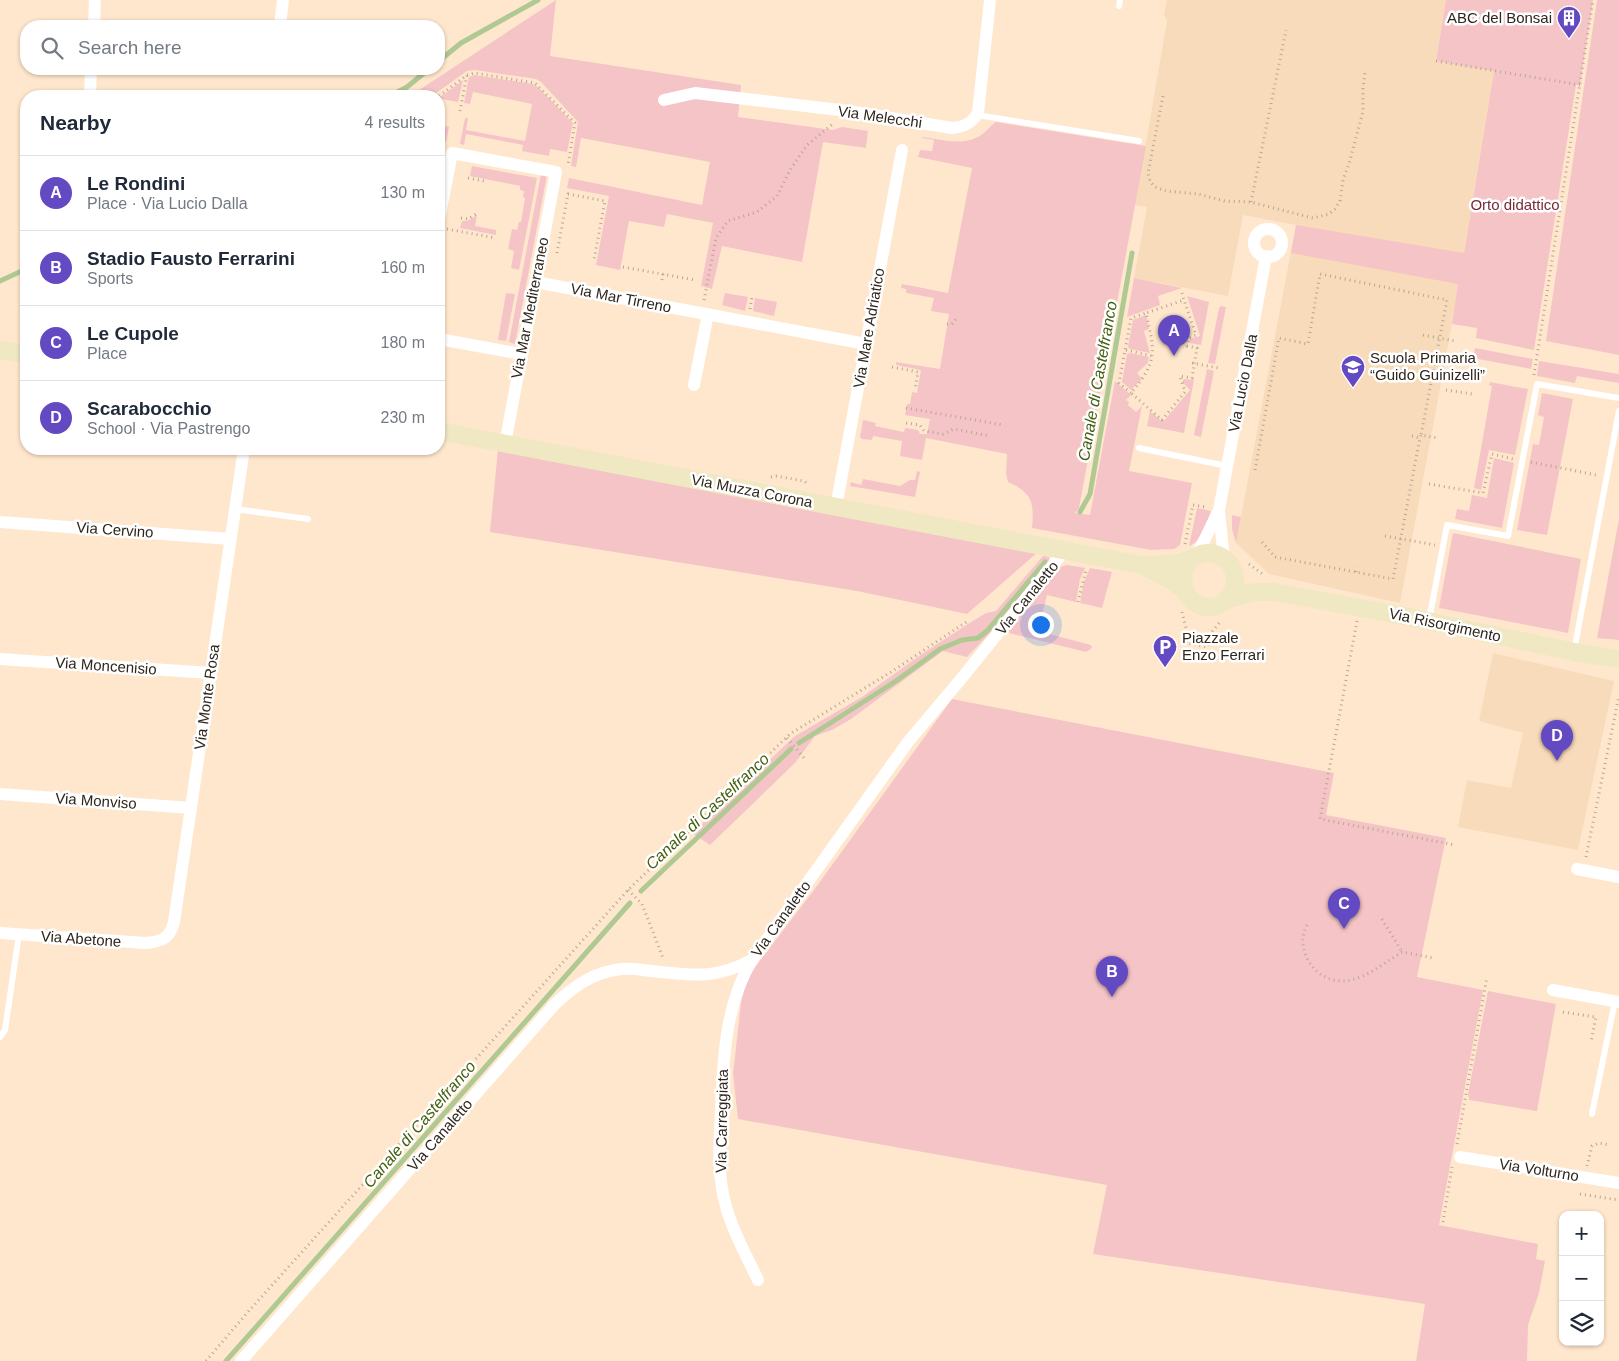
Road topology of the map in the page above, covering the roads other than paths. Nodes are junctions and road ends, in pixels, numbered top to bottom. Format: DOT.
graph roads {
  1 [pos="95,0"];
  2 [pos="283,0"];
  3 [pos="990,0"];
  4 [pos="94,20"];
  5 [pos="281,20"];
  6 [pos="92,75"];
  7 [pos="90,90"];
  8 [pos="664,100"];
  9 [pos="977,115"];
  10 [pos="1139,140"];
  11 [pos="902,150"];
  12 [pos="445,189"];
  13 [pos="1266,256"];
  14 [pos="535,282"];
  15 [pos="704,313"];
  16 [pos="445,340"];
  17 [pos="866,344"];
  18 [pos="0,350"];
  19 [pos="20,353"];
  20 [pos="521,354"];
  21 [pos="694,385"];
  22 [pos="1619,398"];
  23 [pos="1619,411"];
  24 [pos="445,432"];
  25 [pos="504,444"];
  26 [pos="1139,448"];
  27 [pos="243,455"];
  28 [pos="1227,466"];
  29 [pos="836,507"];
  30 [pos="235,509"];
  31 [pos="1219,510"];
  32 [pos="308,518"];
  33 [pos="0,522"];
  34 [pos="231,539"];
  35 [pos="1065,550"];
  36 [pos="1191,559"];
  37 [pos="1141,565"];
  38 [pos="1229,565"];
  39 [pos="1185,591"];
  40 [pos="1270,591"];
  41 [pos="1227,599"];
  42 [pos="1428,621"];
  43 [pos="1574,652"];
  44 [pos="0,659"];
  45 [pos="1619,659"];
  46 [pos="211,673"];
  47 [pos="0,794"];
  48 [pos="191,808"];
  49 [pos="1580,869"];
  50 [pos="1619,878"];
  51 [pos="0,933"];
  52 [pos="19,934"];
  53 [pos="162,940"];
  54 [pos="752,960"];
  55 [pos="1554,990"];
  56 [pos="1617,1002"];
  57 [pos="0,1037"];
  58 [pos="1592,1114"];
  59 [pos="1456,1157"];
  60 [pos="1619,1183"];
  61 [pos="758,1280"];
  62 [pos="241,1361"];
  1 -- 4 [label="street"];
  2 -- 5 [label="street"];
  3 -- 9 [label="street"];
  6 -- 7 [label="street"];
  8 -- 9 [label="street, Via Melecchi"];
  9 -- 10 [label="lane"];
  11 -- 17 [label="street, Via Mare Adriatico"];
  12 -- 14 [label="street, Via Mar Mediterraneo"];
  13 -- 28 [label="street, Via Lucio Dalla"];
  14 -- 15 [label="street, Via Mar Tirreno"];
  14 -- 20 [label="street, Via Mar Mediterraneo"];
  15 -- 17 [label="street, Via Mar Tirreno"];
  15 -- 21 [label="street"];
  16 -- 20 [label="street"];
  17 -- 29 [label="street, Via Mare Adriatico"];
  18 -- 19 [label="street"];
  20 -- 25 [label="street, Via Mar Mediterraneo"];
  22 -- 42 [label="lane"];
  23 -- 43 [label="lane"];
  24 -- 25 [label="street, Via Muzza Corona"];
  25 -- 29 [label="street, Via Muzza Corona"];
  26 -- 28 [label="lane"];
  27 -- 30 [label="street, Via Monte Rosa"];
  28 -- 31 [label="street, Via Lucio Dalla"];
  29 -- 35 [label="street, Via Muzza Corona"];
  30 -- 32 [label="lane"];
  30 -- 34 [label="street, Via Monte Rosa"];
  31 -- 36 [label="street, Via Lucio Dalla"];
  31 -- 38 [label="street, Via Lucio Dalla"];
  33 -- 34 [label="street, Via Cervino"];
  34 -- 46 [label="street, Via Monte Rosa"];
  35 -- 37 [label="street, Via Risorgimento"];
  35 -- 54 [label="street, Via Canaletto"];
  36 -- 37 [label="street, Via Risorgimento"];
  36 -- 38 [label="street, Via Risorgimento"];
  36 -- 39 [label="street"];
  37 -- 39 [label="street, Via Risorgimento"];
  38 -- 40 [label="street, Via Risorgimento"];
  38 -- 41 [label="street"];
  39 -- 41 [label="street, Via Risorgimento"];
  40 -- 41 [label="street, Via Risorgimento"];
  40 -- 42 [label="street, Via Risorgimento"];
  42 -- 43 [label="street, Via Risorgimento"];
  43 -- 45 [label="street, Via Risorgimento"];
  44 -- 46 [label="street, Via Moncenisio"];
  46 -- 48 [label="street, Via Monte Rosa"];
  47 -- 48 [label="street, Via Monviso"];
  48 -- 53 [label="street, Via Monte Rosa"];
  49 -- 50 [label="street"];
  51 -- 52 [label="street, Via Abetone"];
  52 -- 53 [label="street, Via Abetone"];
  52 -- 57 [label="lane"];
  54 -- 61 [label="street, Via Carreggiata"];
  54 -- 62 [label="street, Via Canaletto"];
  55 -- 56 [label="street"];
  56 -- 58 [label="lane"];
  59 -- 60 [label="street, Via Volturno"];
}
